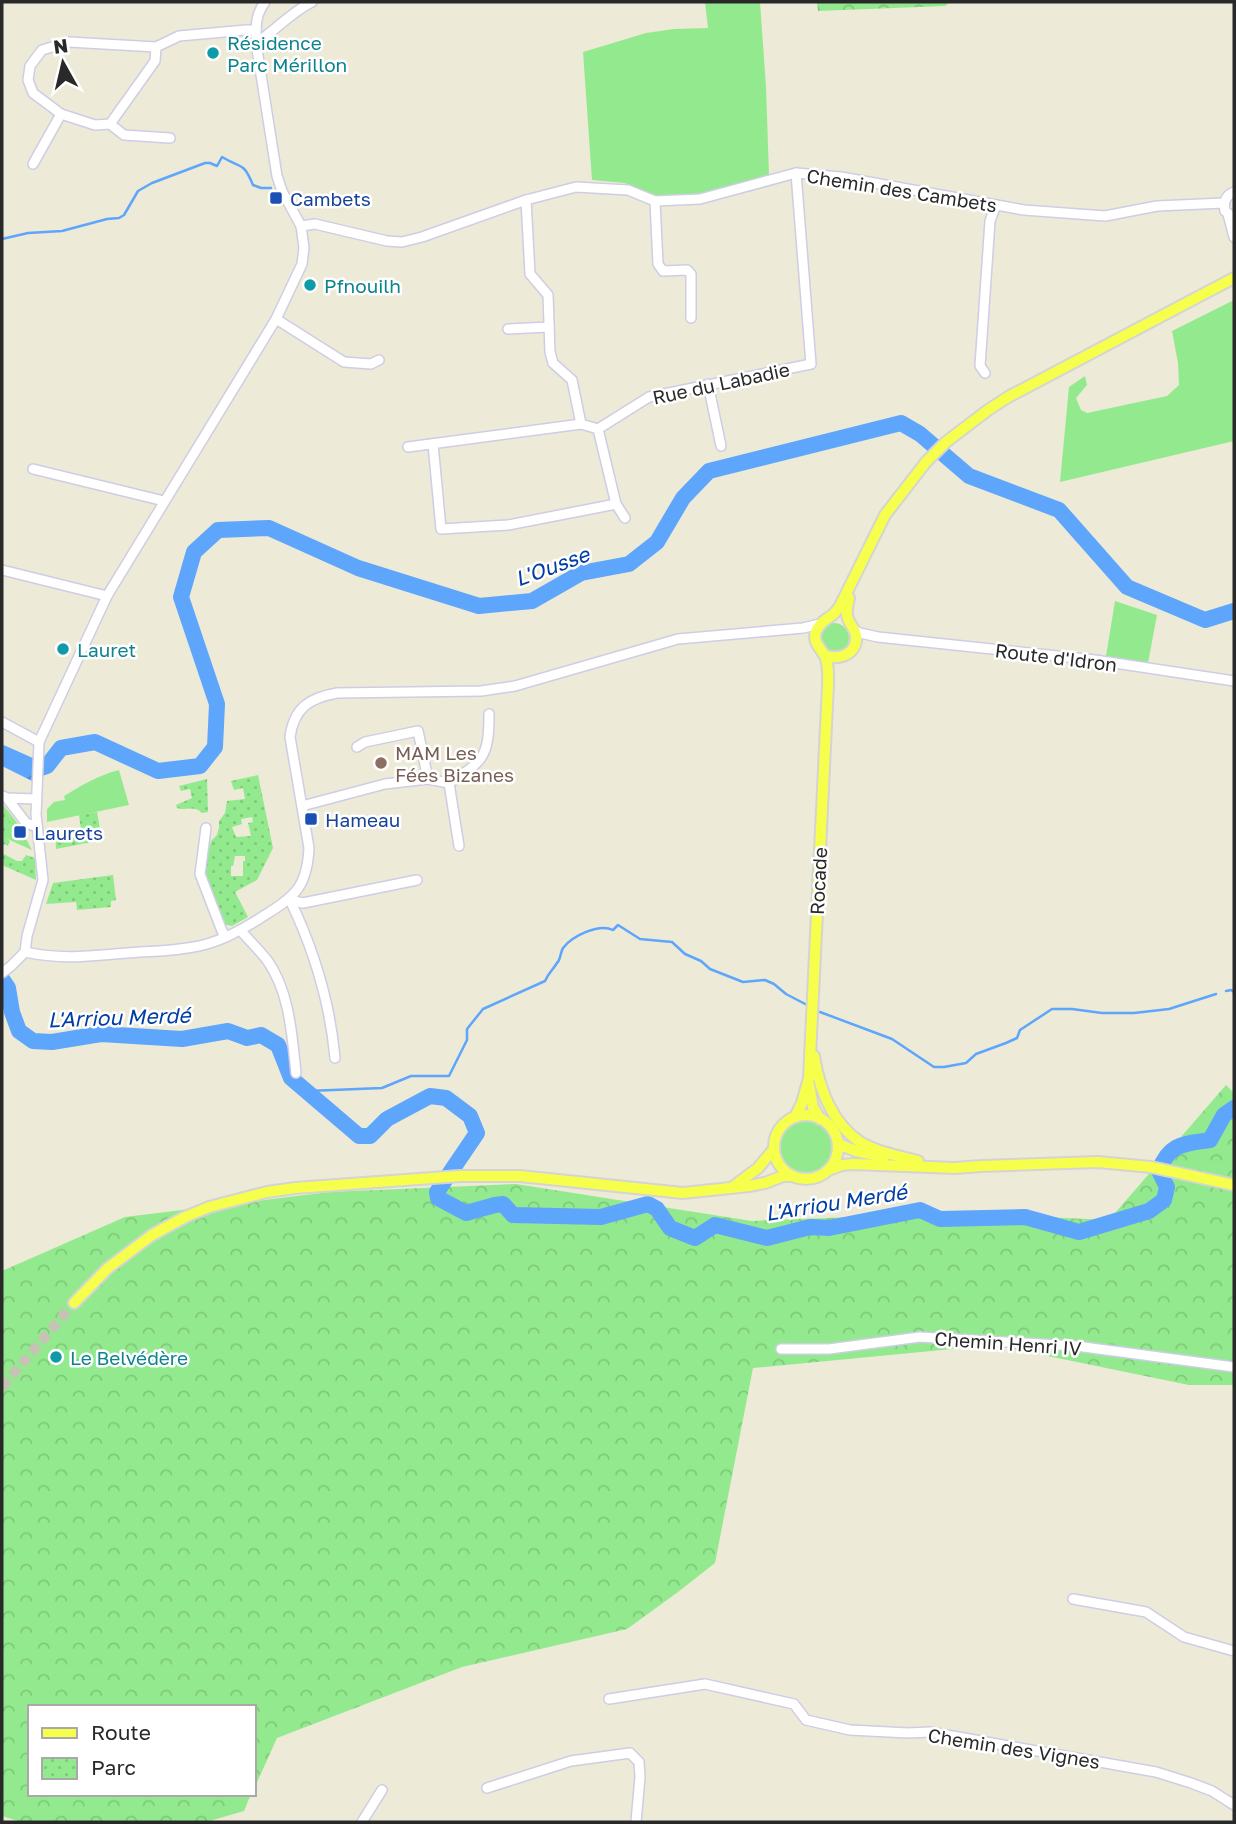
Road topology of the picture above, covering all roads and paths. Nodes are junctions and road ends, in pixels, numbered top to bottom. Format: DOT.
graph roads {
  1 [pos="265,2"];
  2 [pos="312,2"];
  3 [pos="256,30"];
  4 [pos="256,43"];
  5 [pos="156,47"];
  6 [pos="61,114"];
  7 [pos="110,124"];
  8 [pos="170,138"];
  9 [pos="33,164"];
  10 [pos="796,173"];
  11 [pos="1234,192"];
  12 [pos="526,201"];
  13 [pos="655,201"];
  14 [pos="1224,203"];
  15 [pos="996,205"];
  16 [pos="1231,216"];
  17 [pos="301,226"];
  18 [pos="1234,237"];
  19 [pos="1234,278"];
  20 [pos="691,318"];
  21 [pos="276,319"];
  22 [pos="549,327"];
  23 [pos="508,329"];
  24 [pos="379,360"];
  25 [pos="985,373"];
  26 [pos="708,384"];
  27 [pos="581,424"];
  28 [pos="598,429"];
  29 [pos="433,444"];
  30 [pos="721,446"];
  31 [pos="408,447"];
  32 [pos="33,469"];
  33 [pos="164,500"];
  34 [pos="616,504"];
  35 [pos="625,518"];
  36 [pos="2,570"];
  37 [pos="856,575"];
  38 [pos="107,596"];
  39 [pos="832,618"];
  40 [pos="820,624"];
  41 [pos="851,626"];
  42 [pos="793,629"];
  43 [pos="878,637"];
  44 [pos="816,643"];
  45 [pos="853,648"];
  46 [pos="825,655"];
  47 [pos="837,658"];
  48 [pos="1234,681"];
  49 [pos="828,685"];
  50 [pos="489,714"];
  51 [pos="2,722"];
  52 [pos="39,742"];
  53 [pos="357,747"];
  54 [pos="428,779"];
  55 [pos="449,783"];
  56 [pos="4,796"];
  57 [pos="36,799"];
  58 [pos="302,806"];
  59 [pos="37,827"];
  60 [pos="205,828"];
  61 [pos="459,846"];
  62 [pos="417,880"];
  63 [pos="290,900"];
  64 [pos="241,931"];
  65 [pos="226,937"];
  66 [pos="25,952"];
  67 [pos="2,973"];
  68 [pos="811,1033"];
  69 [pos="335,1058"];
  70 [pos="296,1073"];
  71 [pos="808,1078"];
  72 [pos="795,1117"];
  73 [pos="820,1119"];
  74 [pos="838,1144"];
  75 [pos="774,1149"];
  76 [pos="918,1161"];
  77 [pos="981,1166"];
  78 [pos="828,1170"];
  79 [pos="792,1175"];
  80 [pos="1234,1185"];
  81 [pos="732,1188"];
  82 [pos="74,1303"];
  83 [pos="781,1349"];
  84 [pos="1234,1367"];
  85 [pos="1073,1599"];
  86 [pos="1234,1651"];
  87 [pos="609,1699"];
  88 [pos="487,1788"];
  89 [pos="382,1790"];
  90 [pos="1234,1805"];
  91 [pos="362,1822"];
  92 [pos="636,1822"];
  1 -- 3 [label="street"];
  2 -- 4 [label="street"];
  3 -- 4 [label="street"];
  3 -- 5 [label="street"];
  4 -- 17 [label="street"];
  5 -- 6 [label="street"];
  5 -- 7 [label="street"];
  6 -- 7 [label="street"];
  6 -- 9 [label="street"];
  7 -- 8 [label="street"];
  10 -- 13 [label="street, Chemin des Cambets"];
  10 -- 15 [label="street, Chemin des Cambets"];
  10 -- 26 [label="street, Rue du Labadie"];
  11 -- 14 [label="street"];
  12 -- 13 [label="street, Chemin des Cambets"];
  12 -- 17 [label="street, Chemin des Cambets"];
  12 -- 22 [label="street"];
  13 -- 20 [label="street"];
  14 -- 15 [label="street, Chemin des Cambets"];
  14 -- 16 [label="street"];
  15 -- 25 [label="street"];
  16 -- 18 [label="street"];
  17 -- 21 [label="street"];
  19 -- 37 [label="main road"];
  21 -- 24 [label="street"];
  21 -- 33 [label="street"];
  22 -- 23 [label="street"];
  22 -- 27 [label="street"];
  26 -- 28 [label="street, Rue du Labadie"];
  26 -- 30 [label="street"];
  27 -- 28 [label="street"];
  27 -- 29 [label="street"];
  28 -- 34 [label="street"];
  29 -- 31 [label="street"];
  29 -- 34 [label="street"];
  32 -- 33 [label="street"];
  33 -- 38 [label="street"];
  34 -- 35 [label="street"];
  36 -- 38 [label="street"];
  37 -- 39 [label="main road"];
  37 -- 41 [label="main road"];
  38 -- 52 [label="street"];
  39 -- 40 [label="main road"];
  39 -- 41 [label="main road"];
  40 -- 42 [label="street"];
  40 -- 44 [label="main road"];
  41 -- 43 [label="street, Route d'Idron"];
  41 -- 45 [label="main road"];
  42 -- 44 [label="street"];
  42 -- 58 [label="street"];
  43 -- 45 [label="street, Route d'Idron"];
  43 -- 48 [label="street, Route d'Idron"];
  44 -- 46 [label="main road"];
  45 -- 47 [label="main road"];
  46 -- 47 [label="main road"];
  46 -- 49 [label="main road"];
  47 -- 49 [label="main road"];
  49 -- 68 [label="main road, Rocade"];
  50 -- 55 [label="street"];
  51 -- 52 [label="street"];
  52 -- 57 [label="street"];
  53 -- 54 [label="street"];
  54 -- 55 [label="street"];
  54 -- 58 [label="street"];
  55 -- 61 [label="street"];
  56 -- 57 [label="street"];
  56 -- 59 [label="street"];
  57 -- 59 [label="street"];
  58 -- 63 [label="street"];
  59 -- 66 [label="street"];
  60 -- 65 [label="street"];
  62 -- 63 [label="street"];
  63 -- 64 [label="street"];
  63 -- 69 [label="street"];
  64 -- 65 [label="street"];
  64 -- 70 [label="street"];
  65 -- 66 [label="street"];
  66 -- 67 [label="street"];
  68 -- 71 [label="main road, Rocade"];
  68 -- 76 [label="main road"];
  71 -- 72 [label="main road"];
  71 -- 73 [label="main road"];
  72 -- 73 [label="main road"];
  72 -- 75 [label="main road"];
  73 -- 74 [label="main road"];
  74 -- 76 [label="main road"];
  74 -- 78 [label="main road"];
  75 -- 79 [label="main road"];
  75 -- 81 [label="main road"];
  76 -- 77 [label="main road"];
  77 -- 78 [label="main road"];
  77 -- 80 [label="main road"];
  78 -- 79 [label="main road"];
  79 -- 81 [label="main road"];
  81 -- 82 [label="main road"];
  83 -- 84 [label="street, Chemin Henri IV"];
  85 -- 86 [label="street"];
  87 -- 90 [label="street, Chemin des Vignes"];
  88 -- 92 [label="street"];
  89 -- 91 [label="street"];
}
